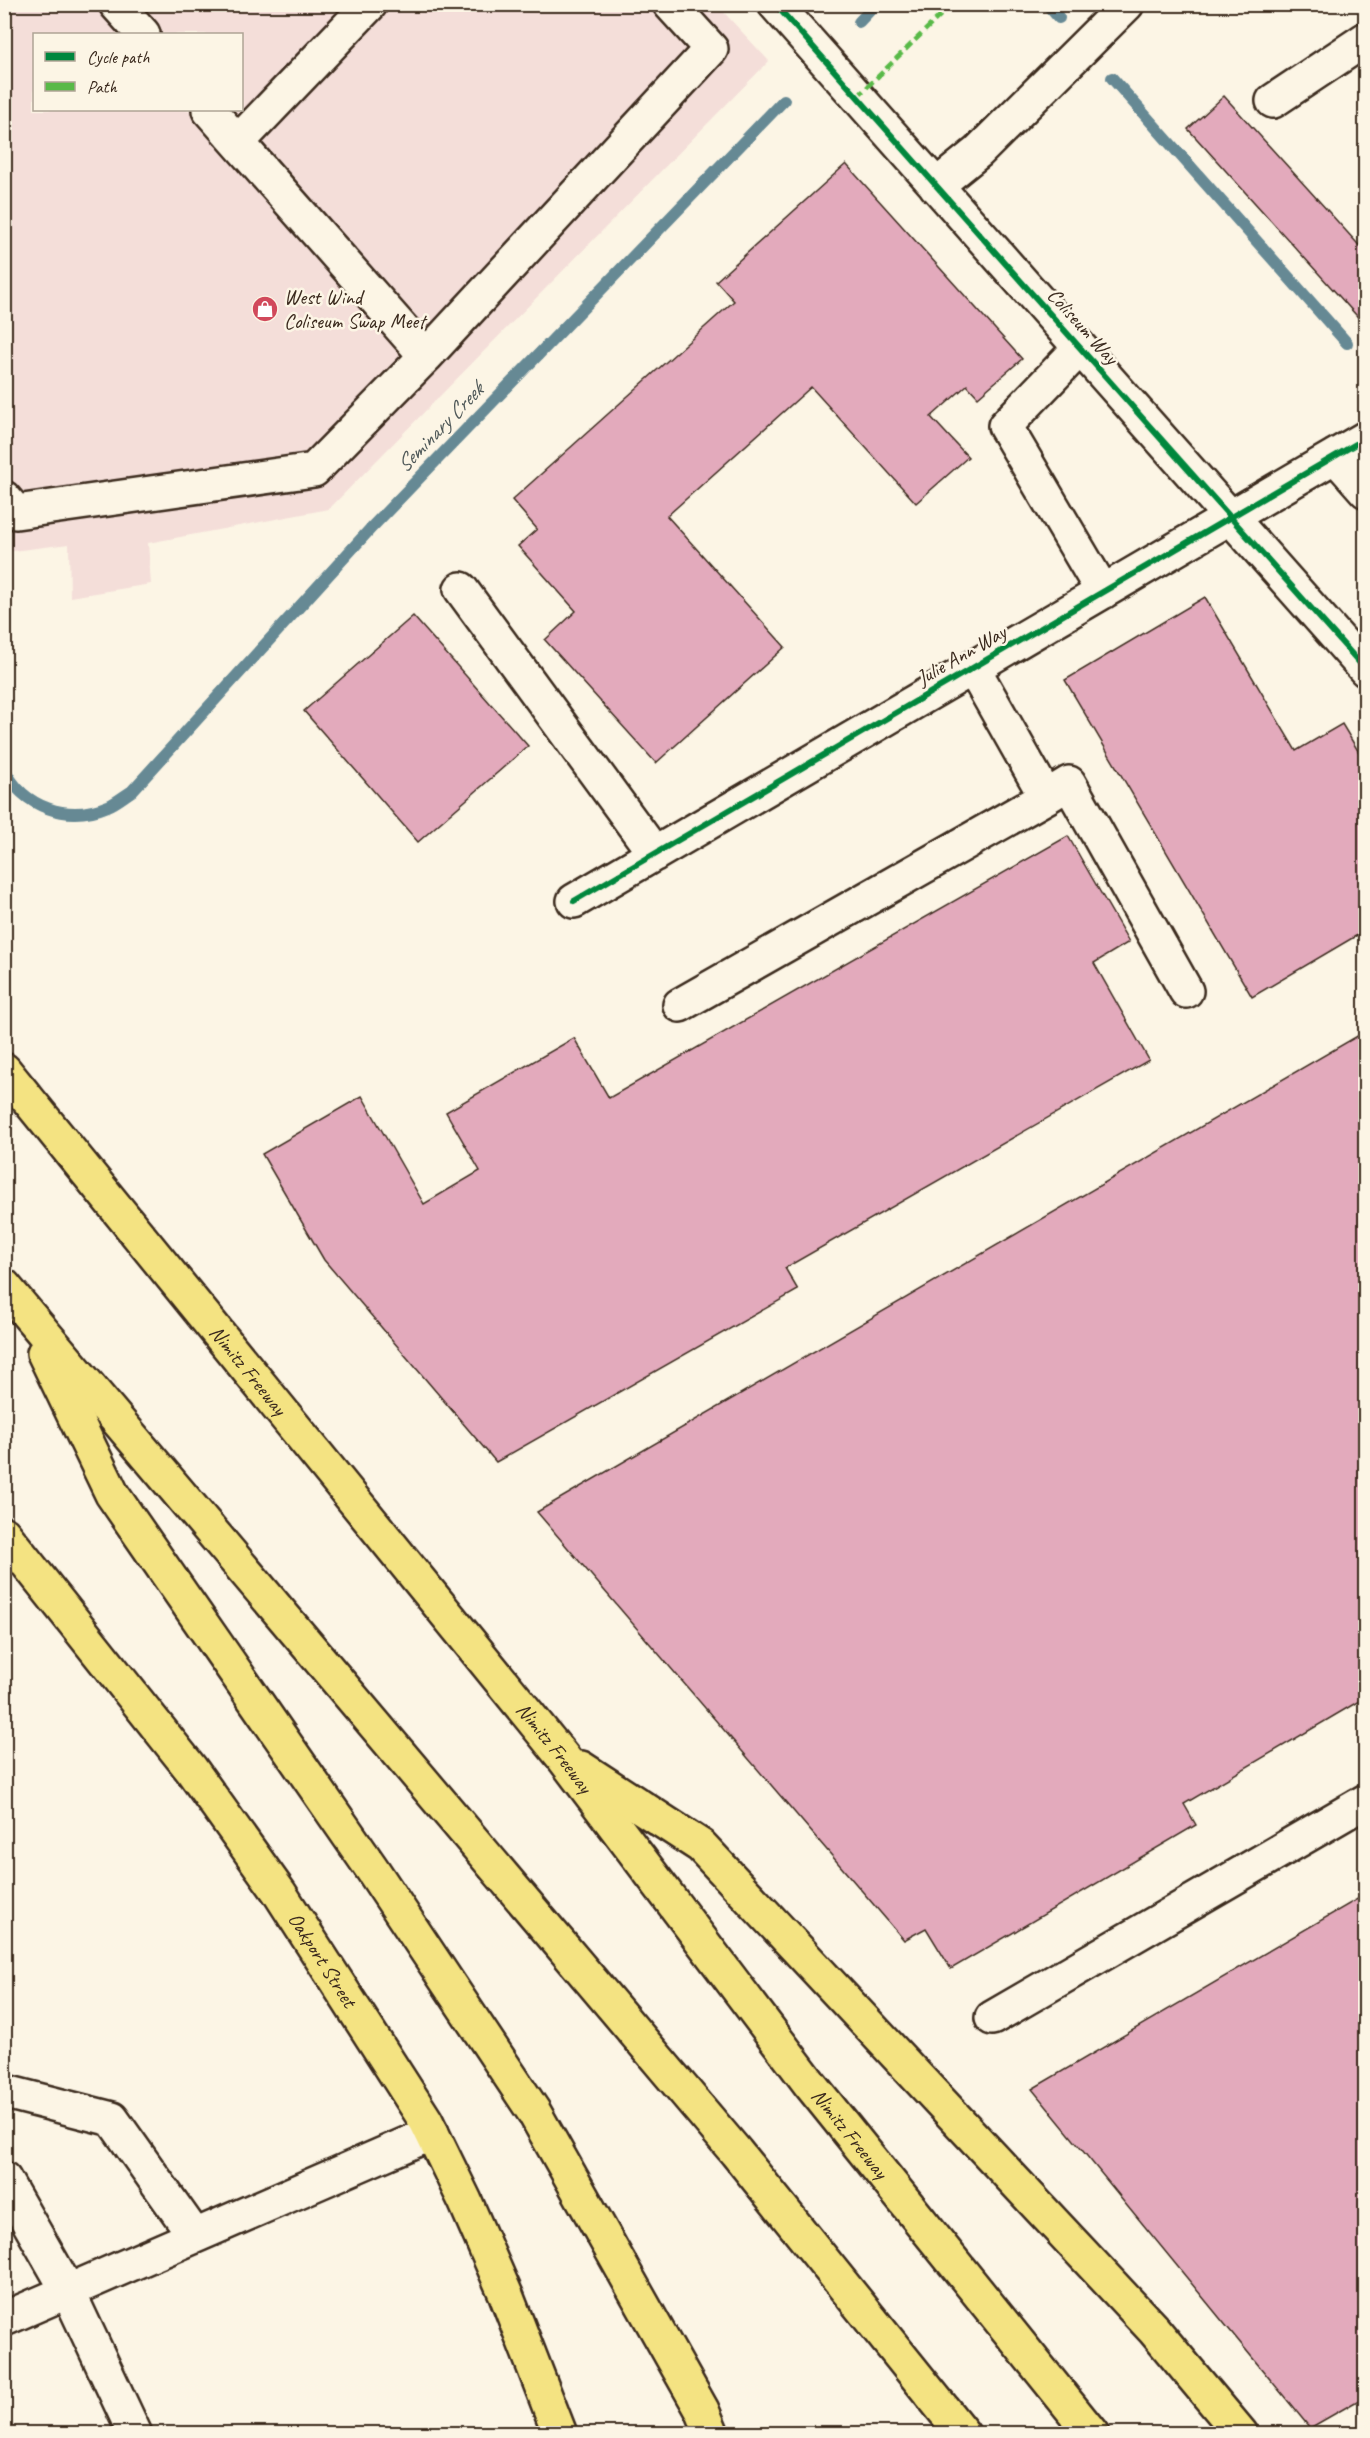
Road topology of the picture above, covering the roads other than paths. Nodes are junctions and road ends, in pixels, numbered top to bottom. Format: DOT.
graph roads {
  1 [pos="116,4"];
  2 [pos="370,4"];
  3 [pos="670,4"];
  4 [pos="775,4"];
  5 [pos="1127,4"];
  6 [pos="142,33"];
  7 [pos="1365,39"];
  8 [pos="1273,101"];
  9 [pos="210,111"];
  10 [pos="238,142"];
  11 [pos="936,186"];
  12 [pos="1080,348"];
  13 [pos="426,356"];
  14 [pos="1365,438"];
  15 [pos="1335,456"];
  16 [pos="1365,491"];
  17 [pos="4,498"];
  18 [pos="1230,518"];
  19 [pos="461,589"];
  20 [pos="1103,592"];
  21 [pos="973,668"];
  22 [pos="1365,669"];
  23 [pos="1046,797"];
  24 [pos="655,854"];
  25 [pos="574,901"];
  26 [pos="1186,991"];
  27 [pos="680,1005"];
  28 [pos="4,1070"];
  29 [pos="14,1298"];
  30 [pos="4,1534"];
  31 [pos="562,1756"];
  32 [pos="1365,1801"];
  33 [pos="992,2018"];
  34 [pos="5,2096"];
  35 [pos="432,2133"];
  36 [pos="4,2179"];
  37 [pos="195,2236"];
  38 [pos="68,2291"];
  39 [pos="4,2319"];
  40 [pos="135,2433"];
  41 [pos="560,2433"];
  42 [pos="712,2433"];
  43 [pos="963,2433"];
  44 [pos="1092,2433"];
  45 [pos="1242,2433"];
  1 -- 6 [label="street"];
  2 -- 10 [label="street"];
  3 -- 13 [label="street"];
  4 -- 11 [label="street, Coliseum Way"];
  5 -- 11 [label="street"];
  7 -- 8 [label="street"];
  9 -- 10 [label="street"];
  10 -- 13 [label="street"];
  11 -- 12 [label="street, Coliseum Way"];
  12 -- 18 [label="street, Coliseum Way"];
  12 -- 20 [label="street"];
  13 -- 17 [label="street"];
  14 -- 15 [label="street, Julie Ann Way"];
  15 -- 16 [label="street"];
  15 -- 18 [label="street, Julie Ann Way"];
  18 -- 20 [label="street, Julie Ann Way"];
  18 -- 22 [label="street, Coliseum Way"];
  19 -- 24 [label="street"];
  20 -- 21 [label="street, Julie Ann Way"];
  21 -- 23 [label="street"];
  21 -- 24 [label="street, Julie Ann Way"];
  23 -- 26 [label="street"];
  23 -- 27 [label="street"];
  24 -- 25 [label="street, Julie Ann Way"];
  28 -- 31 [label="main road, Nimitz Freeway"];
  29 -- 42 [label="main road"];
  29 -- 43 [label="main road"];
  30 -- 35 [label="main road, Oakport Street"];
  31 -- 44 [label="main road, Nimitz Freeway"];
  31 -- 45 [label="main road"];
  32 -- 33 [label="street"];
  34 -- 37 [label="street"];
  35 -- 37 [label="street"];
  35 -- 41 [label="main road, Oakport Street"];
  36 -- 38 [label="street"];
  37 -- 38 [label="street"];
  38 -- 39 [label="street"];
  38 -- 40 [label="street"];
}
